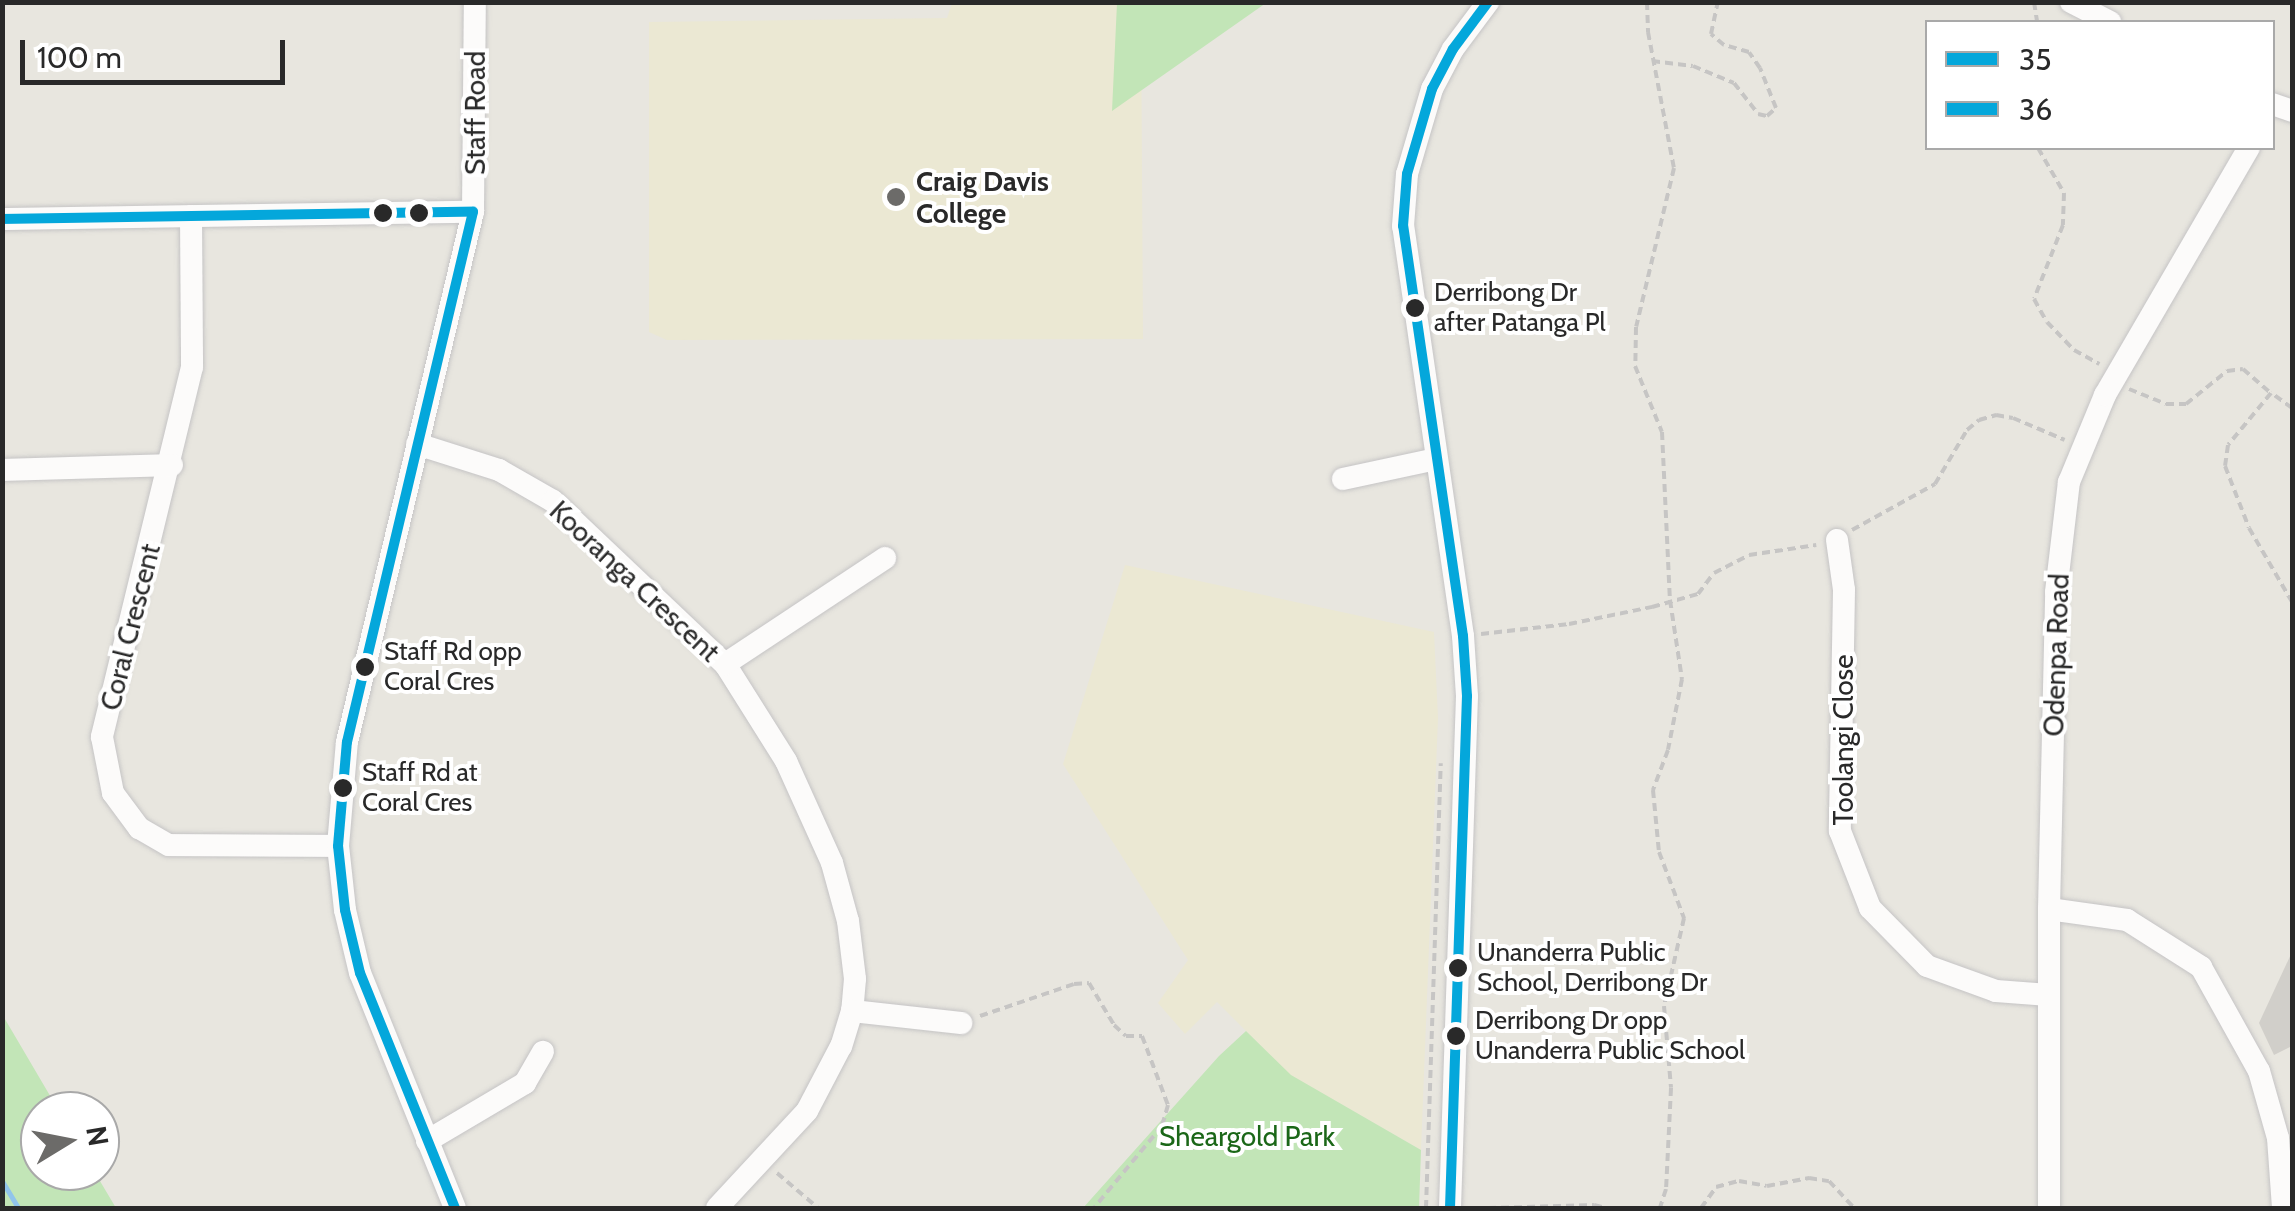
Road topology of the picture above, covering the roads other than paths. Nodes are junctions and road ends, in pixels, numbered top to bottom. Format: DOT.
graph roads {
  1 [pos="475,2"];
  2 [pos="1488,2"];
  3 [pos="2071,2"];
  4 [pos="2106,20"];
  5 [pos="2248,150"];
  6 [pos="473,212"];
  7 [pos="191,216"];
  8 [pos="2,219"];
  9 [pos="417,444"];
  10 [pos="1436,459"];
  11 [pos="172,464"];
  12 [pos="3,470"];
  13 [pos="1343,479"];
  14 [pos="1838,540"];
  15 [pos="885,558"];
  16 [pos="726,664"];
  17 [pos="338,846"];
  18 [pos="2049,909"];
  19 [pos="2049,996"];
  20 [pos="852,1011"];
  21 [pos="961,1023"];
  22 [pos="543,1052"];
  23 [pos="427,1140"];
  24 [pos="454,1208"];
  25 [pos="717,1208"];
  26 [pos="1450,1208"];
  27 [pos="2050,1208"];
  28 [pos="2284,1208"];
  1 -- 6 [label="street, Staff Road"];
  2 -- 10 [label="street"];
  3 -- 4 [label="street"];
  5 -- 18 [label="street, Odenpa Road"];
  6 -- 7 [label="street"];
  6 -- 9 [label="street, Staff Road"];
  7 -- 8 [label="street"];
  7 -- 11 [label="street, Coral Crescent"];
  9 -- 16 [label="street, Kooranga Crescent"];
  9 -- 17 [label="street, Staff Road"];
  10 -- 13 [label="street"];
  10 -- 26 [label="street"];
  11 -- 12 [label="street"];
  11 -- 17 [label="street, Coral Crescent"];
  14 -- 19 [label="street, Toolangi Close"];
  15 -- 16 [label="street"];
  16 -- 20 [label="street, Kooranga Crescent"];
  17 -- 23 [label="street, Staff Road"];
  18 -- 19 [label="street, Odenpa Road"];
  18 -- 28 [label="street"];
  19 -- 27 [label="street, Odenpa Road"];
  20 -- 21 [label="street"];
  20 -- 25 [label="street, Kooranga Crescent"];
  22 -- 23 [label="street"];
  23 -- 24 [label="street, Staff Road"];
}
